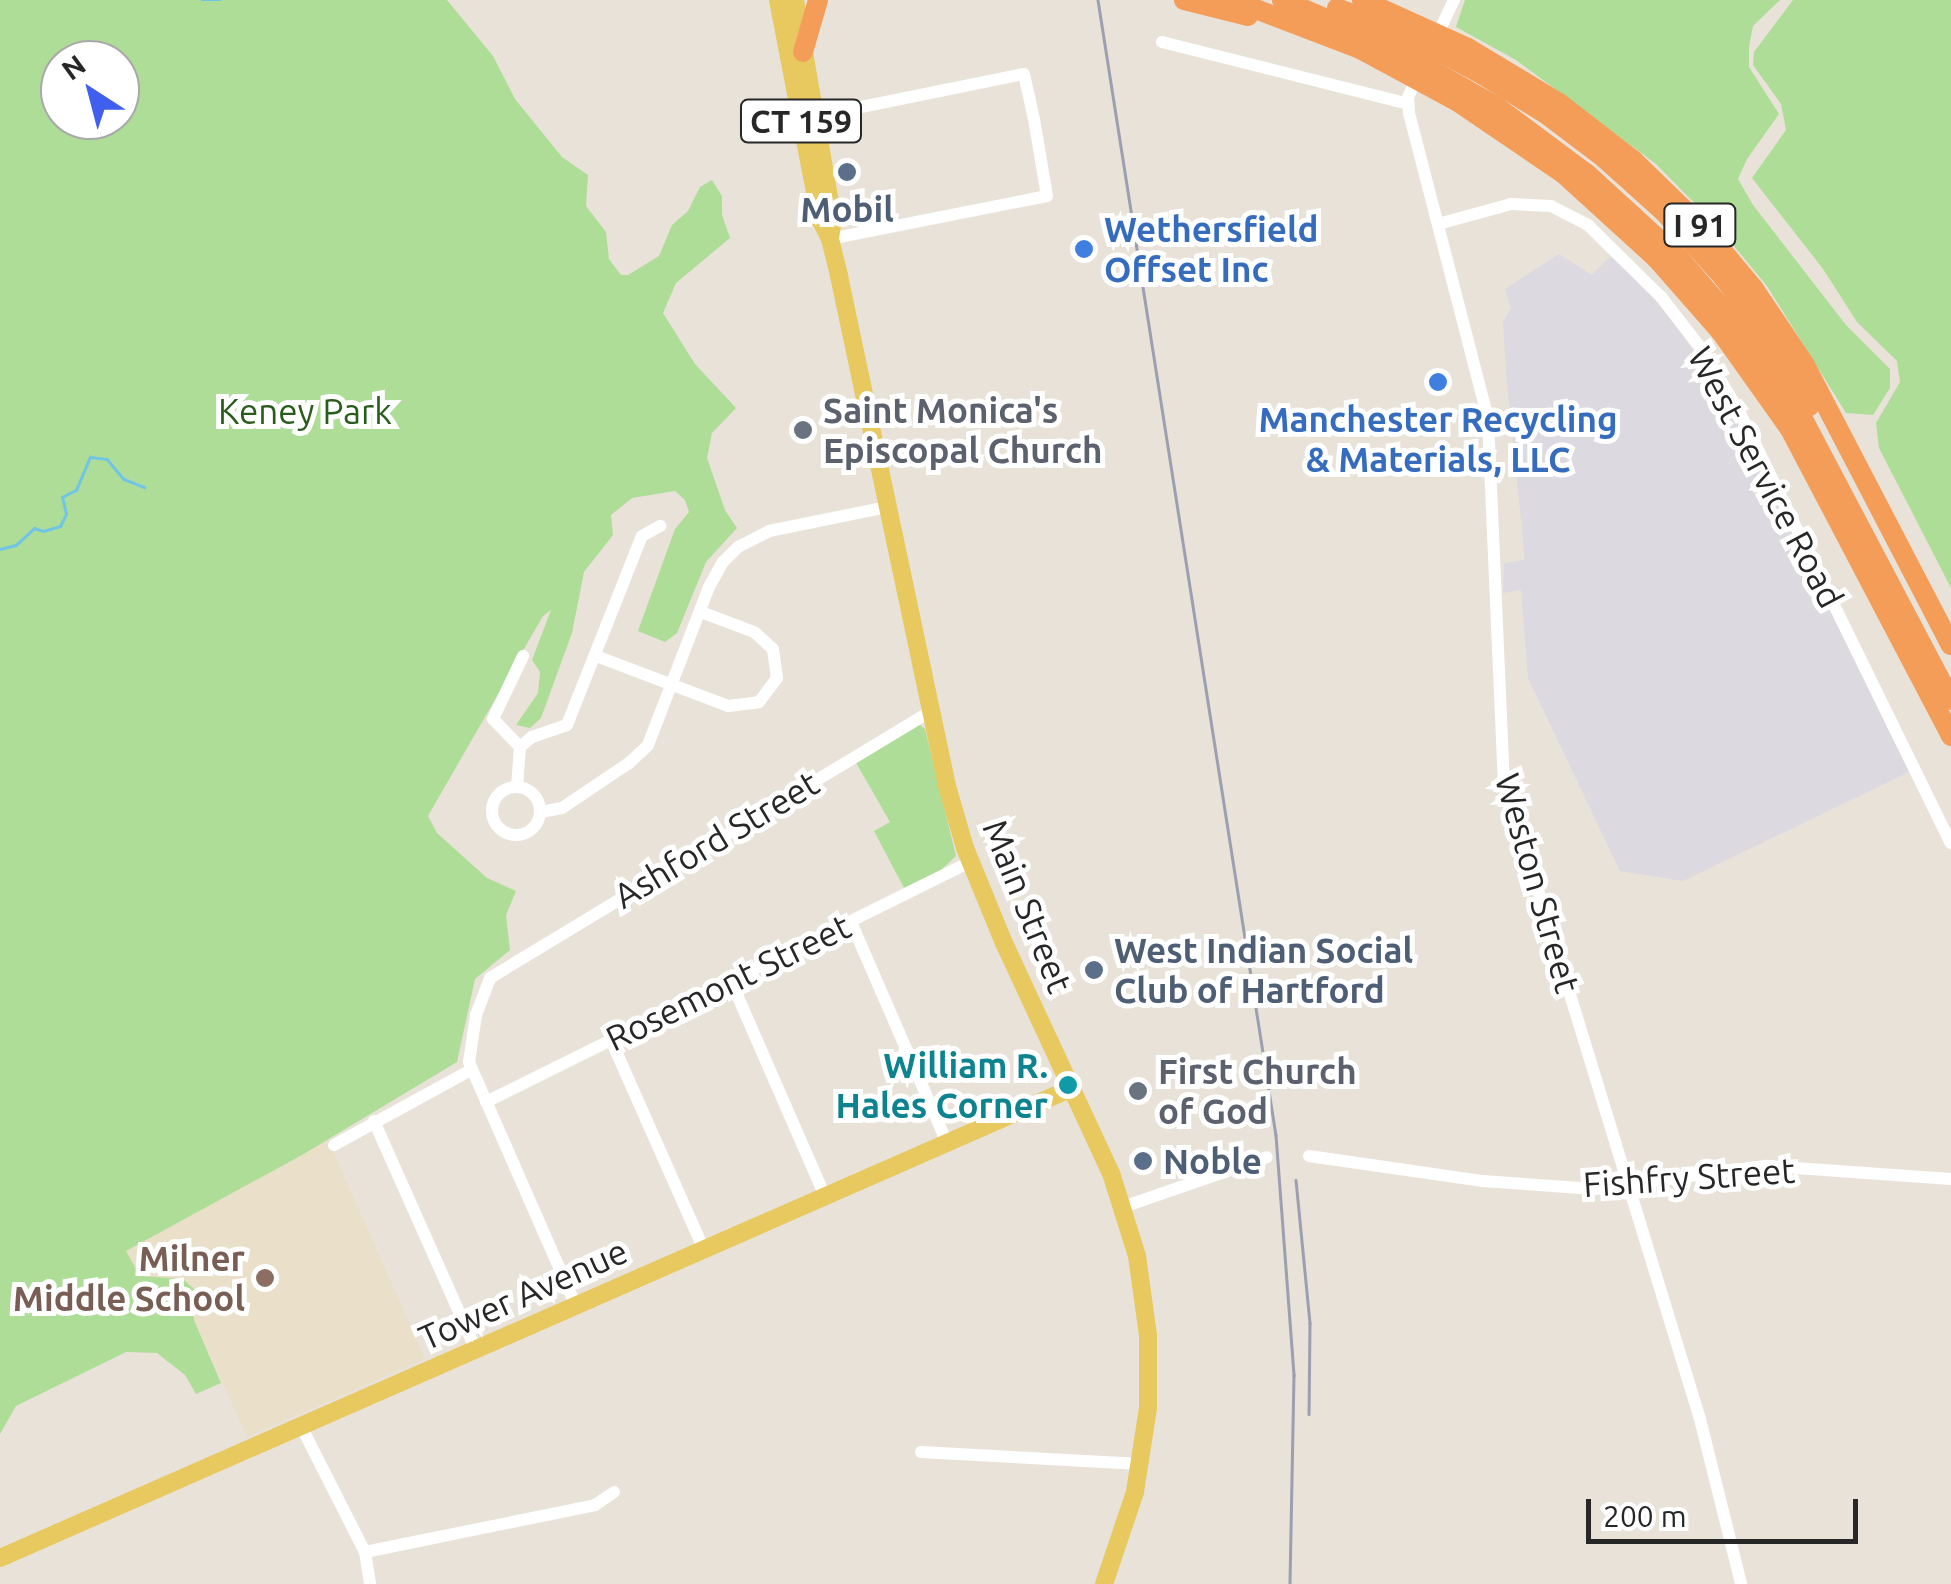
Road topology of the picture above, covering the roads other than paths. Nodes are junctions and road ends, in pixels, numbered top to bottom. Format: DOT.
graph roads {
  1 [pos="778,0"];
  2 [pos="795,0"];
  3 [pos="818,0"];
  4 [pos="1184,0"];
  5 [pos="1232,0"];
  6 [pos="1282,0"];
  7 [pos="1312,0"];
  8 [pos="1362,0"];
  9 [pos="1454,0"];
  10 [pos="1295,22"];
  11 [pos="1162,42"];
  12 [pos="1411,47"];
  13 [pos="796,54"];
  14 [pos="1443,63"];
  15 [pos="1408,104"];
  16 [pos="807,118"];
  17 [pos="1438,224"];
  18 [pos="830,239"];
  19 [pos="887,507"];
  20 [pos="660,526"];
  21 [pos="702,612"];
  22 [pos="1951,644"];
  23 [pos="523,656"];
  24 [pos="596,656"];
  25 [pos="1951,681"];
  26 [pos="674,685"];
  27 [pos="1951,700"];
  28 [pos="931,711"];
  29 [pos="1951,736"];
  30 [pos="520,747"];
  31 [pos="517,787"];
  32 [pos="540,812"];
  33 [pos="1951,844"];
  34 [pos="970,862"];
  35 [pos="850,922"];
  36 [pos="731,981"];
  37 [pos="611,1040"];
  38 [pos="471,1070"];
  39 [pos="1072,1088"];
  40 [pos="486,1102"];
  41 [pos="374,1122"];
  42 [pos="947,1143"];
  43 [pos="334,1146"];
  44 [pos="1309,1156"];
  45 [pos="1267,1157"];
  46 [pos="1951,1179"];
  47 [pos="1629,1187"];
  48 [pos="825,1196"];
  49 [pos="1123,1207"];
  50 [pos="704,1250"];
  51 [pos="576,1306"];
  52 [pos="476,1350"];
  53 [pos="301,1426"];
  54 [pos="921,1452"];
  55 [pos="1142,1464"];
  56 [pos="614,1492"];
  57 [pos="365,1552"];
  58 [pos="0,1558"];
  59 [pos="370,1584"];
  60 [pos="1104,1584"];
  61 [pos="1741,1584"];
  1 -- 13 [label="main road, CT 159"];
  2 -- 13 [label="main road, CT 159"];
  3 -- 13 [label="highway"];
  4 -- 10 [label="highway"];
  5 -- 10 [label="highway, I 91"];
  6 -- 12 [label="highway"];
  7 -- 12 [label="highway"];
  8 -- 12 [label="highway, I 91"];
  9 -- 15 [label="street"];
  10 -- 12 [label="highway, I 91"];
  11 -- 15 [label="street"];
  12 -- 14 [label="highway"];
  12 -- 14 [label="highway, I 91"];
  13 -- 16 [label="main road, CT 159"];
  14 -- 22 [label="highway, I 91"];
  14 -- 25 [label="highway"];
  14 -- 27 [label="highway"];
  14 -- 29 [label="highway, I 91"];
  15 -- 17 [label="street, Weston Street"];
  16 -- 18 [label="main road, CT 159"];
  16 -- 18 [label="street"];
  17 -- 33 [label="street, West Service Road"];
  17 -- 47 [label="street, Weston Street"];
  18 -- 19 [label="main road, Main Street / CT 159"];
  19 -- 21 [label="street"];
  19 -- 28 [label="main road, Main Street"];
  20 -- 24 [label="street"];
  21 -- 26 [label="street"];
  21 -- 26 [label="street"];
  23 -- 30 [label="street"];
  24 -- 26 [label="street"];
  24 -- 30 [label="street"];
  26 -- 32 [label="street"];
  28 -- 34 [label="main road, Main Street"];
  28 -- 38 [label="street, Ashford Street"];
  30 -- 31 [label="street"];
  31 -- 32 [label="street"];
  31 -- 32 [label="street"];
  34 -- 35 [label="street, Rosemont Street"];
  34 -- 39 [label="main road, Main Street"];
  35 -- 36 [label="street, Rosemont Street"];
  35 -- 42 [label="street"];
  36 -- 37 [label="street, Rosemont Street"];
  36 -- 48 [label="street"];
  37 -- 40 [label="street, Rosemont Street"];
  37 -- 50 [label="street"];
  38 -- 40 [label="street"];
  38 -- 41 [label="street"];
  39 -- 42 [label="main road, Tower Avenue"];
  39 -- 49 [label="main road, Main Street"];
  40 -- 51 [label="street"];
  41 -- 43 [label="street"];
  41 -- 52 [label="street"];
  42 -- 48 [label="main road, Tower Avenue"];
  44 -- 47 [label="street, Fishfry Street"];
  45 -- 49 [label="street"];
  46 -- 47 [label="street, Fishfry Street"];
  47 -- 61 [label="street, Weston Street"];
  48 -- 50 [label="main road, Tower Avenue"];
  49 -- 55 [label="main road, Main Street"];
  50 -- 51 [label="main road, Tower Avenue"];
  51 -- 52 [label="main road, Tower Avenue"];
  52 -- 53 [label="main road, Tower Avenue"];
  53 -- 57 [label="street"];
  53 -- 58 [label="main road, Tower Avenue"];
  54 -- 55 [label="street"];
  55 -- 60 [label="main road, Main Street"];
  56 -- 57 [label="street"];
  57 -- 59 [label="street"];
}
